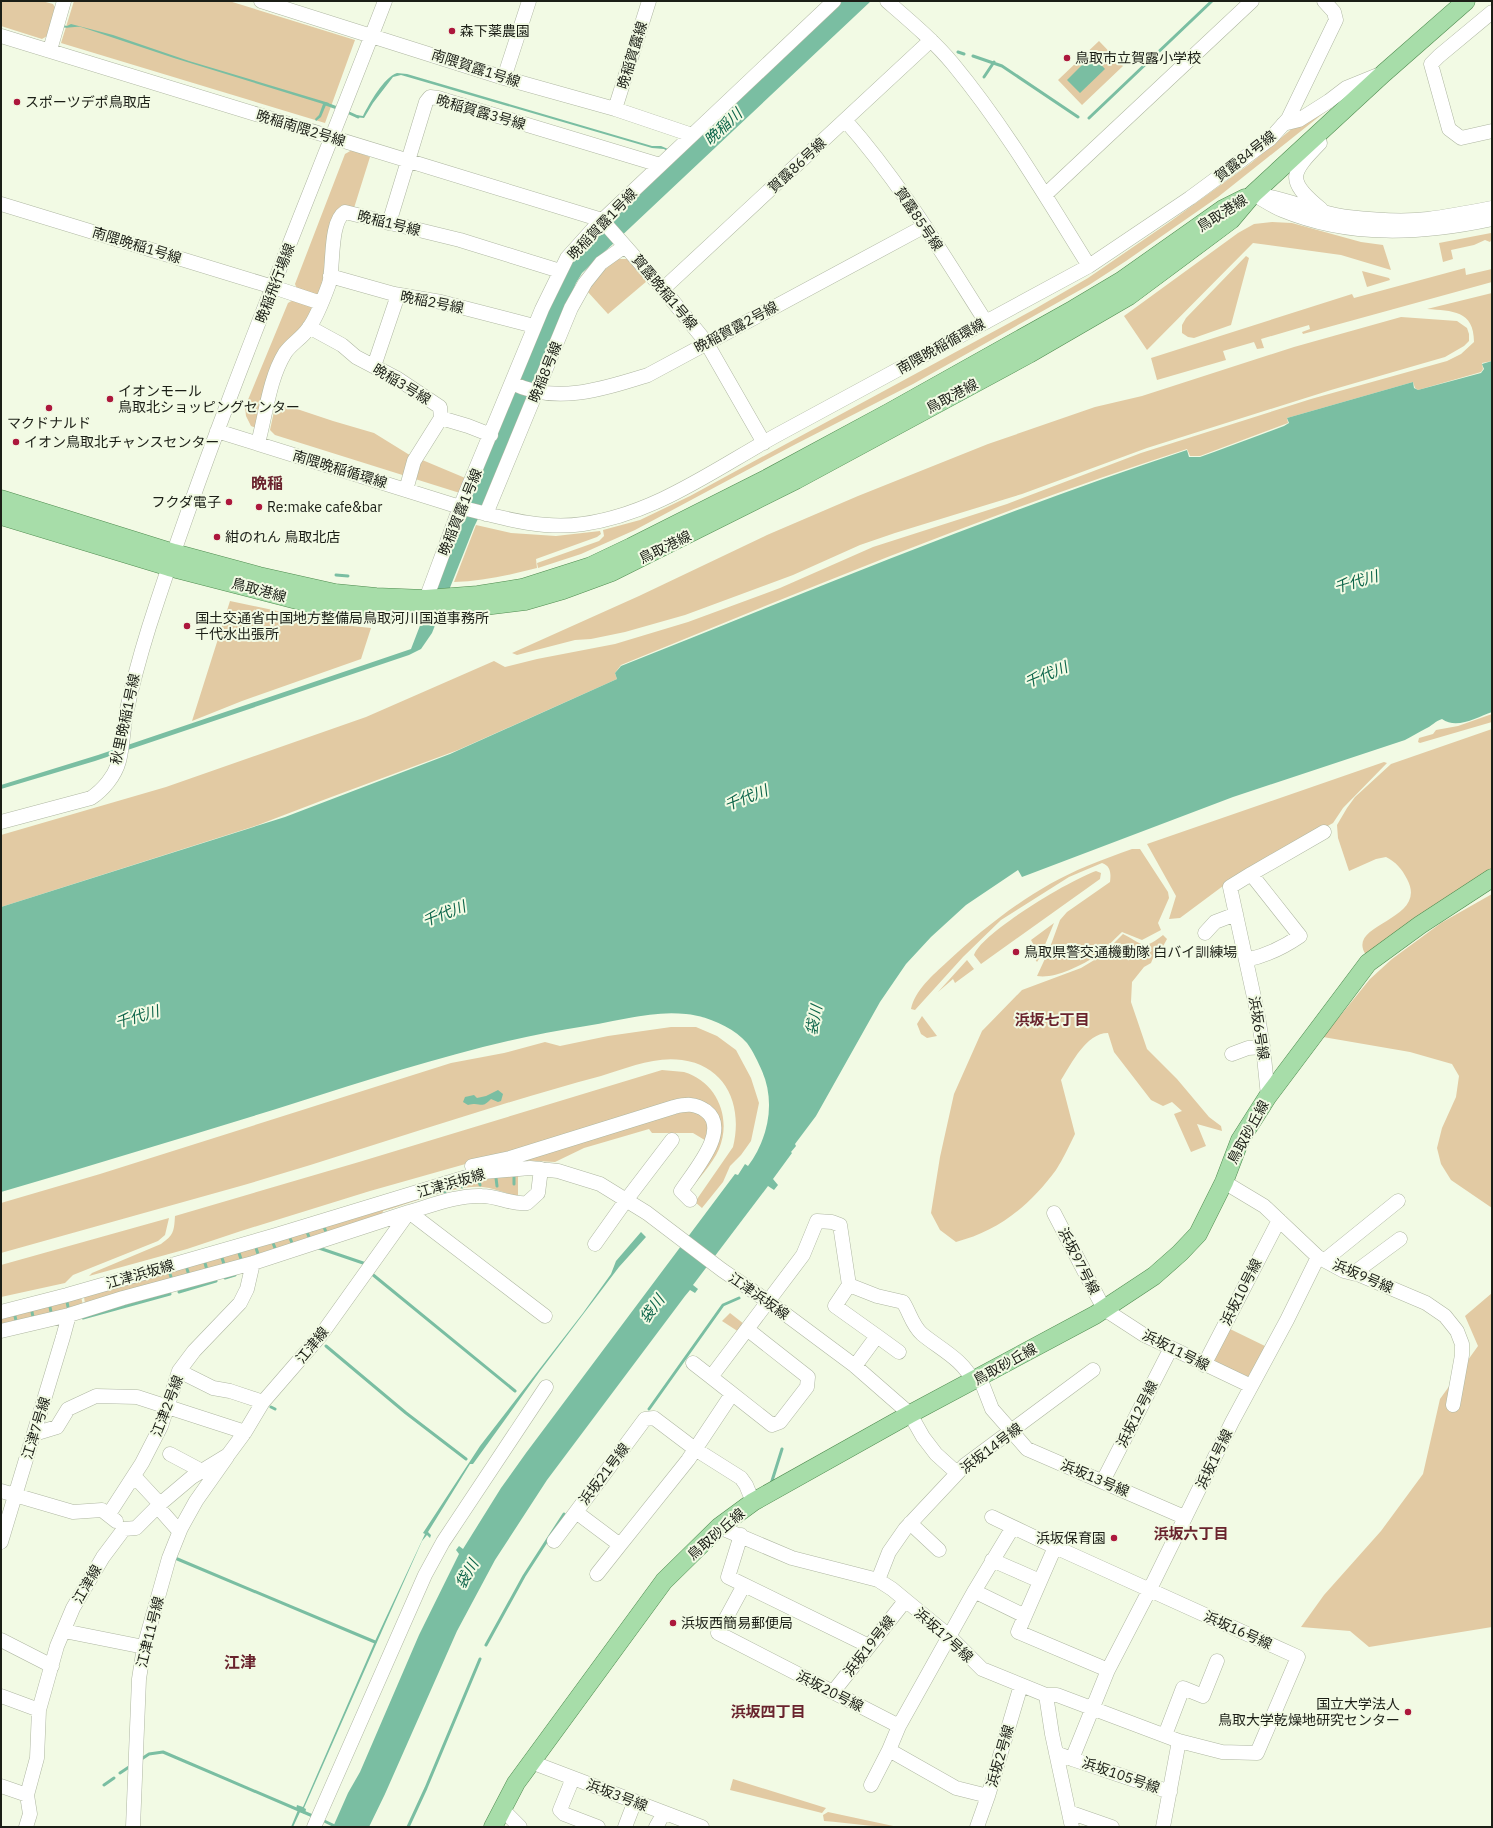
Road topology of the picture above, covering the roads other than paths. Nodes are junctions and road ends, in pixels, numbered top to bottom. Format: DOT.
graph roads {
  1 [pos="261,1"];
  2 [pos="385,1"];
  3 [pos="529,1"];
  4 [pos="649,1"];
  5 [pos="834,1"];
  6 [pos="887,1"];
  7 [pos="1252,1"];
  8 [pos="1324,1"];
  9 [pos="1466,1"];
  10 [pos="61,2"];
  11 [pos="1492,12"];
  12 [pos="372,35"];
  13 [pos="1,36"];
  14 [pos="930,40"];
  15 [pos="50,50"];
  16 [pos="1384,72"];
  17 [pos="504,78"];
  18 [pos="615,109"];
  19 [pos="845,120"];
  20 [pos="1332,122"];
  21 [pos="1283,124"];
  22 [pos="1492,131"];
  23 [pos="692,135"];
  24 [pos="332,138"];
  25 [pos="408,162"];
  26 [pos="660,165"];
  27 [pos="1253,194"];
  28 [pos="1045,195"];
  29 [pos="1,204"];
  30 [pos="1492,208"];
  31 [pos="1325,212"];
  32 [pos="1492,219"];
  33 [pos="603,221"];
  34 [pos="389,223"];
  35 [pos="925,226"];
  36 [pos="622,242"];
  37 [pos="1089,266"];
  38 [pos="560,271"];
  39 [pos="330,276"];
  40 [pos="273,287"];
  41 [pos="663,289"];
  42 [pos="398,295"];
  43 [pos="320,303"];
  44 [pos="986,322"];
  45 [pos="310,326"];
  46 [pos="534,326"];
  47 [pos="706,342"];
  48 [pos="374,366"];
  49 [pos="513,384"];
  50 [pos="535,392"];
  51 [pos="441,418"];
  52 [pos="217,431"];
  53 [pos="491,435"];
  54 [pos="258,443"];
  55 [pos="764,443"];
  56 [pos="406,490"];
  57 [pos="1,499"];
  58 [pos="462,508"];
  59 [pos="485,514"];
  60 [pos="1,516"];
  61 [pos="171,560"];
  62 [pos="426,604"];
  63 [pos="1,822"];
  64 [pos="1324,832"];
  65 [pos="1251,874"];
  66 [pos="1492,878"];
  67 [pos="1236,914"];
  68 [pos="1205,933"];
  69 [pos="1246,960"];
  70 [pos="1263,1047"];
  71 [pos="1232,1054"];
  72 [pos="1268,1096"];
  73 [pos="672,1140"];
  74 [pos="541,1169"];
  75 [pos="1224,1182"];
  76 [pos="626,1199"];
  77 [pos="690,1200"];
  78 [pos="1398,1201"];
  79 [pos="410,1212"];
  80 [pos="1054,1213"];
  81 [pos="1279,1220"];
  82 [pos="1400,1239"];
  83 [pos="595,1244"];
  84 [pos="1321,1258"];
  85 [pos="253,1263"];
  86 [pos="1354,1273"];
  87 [pos="849,1285"];
  88 [pos="769,1302"];
  89 [pos="1,1304"];
  90 [pos="1104,1310"];
  91 [pos="1,1312"];
  92 [pos="69,1314"];
  93 [pos="545,1316"];
  94 [pos="747,1329"];
  95 [pos="1,1331"];
  96 [pos="877,1336"];
  97 [pos="1171,1348"];
  98 [pos="899,1352"];
  99 [pos="1461,1360"];
  100 [pos="693,1363"];
  101 [pos="1204,1365"];
  102 [pos="855,1366"];
  103 [pos="1093,1370"];
  104 [pos="179,1371"];
  105 [pos="1449,1376"];
  106 [pos="710,1377"];
  107 [pos="977,1380"];
  108 [pos="1251,1386"];
  109 [pos="546,1387"];
  110 [pos="732,1394"];
  111 [pos="263,1402"];
  112 [pos="1453,1405"];
  113 [pos="168,1406"];
  114 [pos="910,1414"];
  115 [pos="245,1432"];
  116 [pos="1011,1432"];
  117 [pos="34,1434"];
  118 [pos="695,1449"];
  119 [pos="170,1454"];
  120 [pos="228,1455"];
  121 [pos="202,1471"];
  122 [pos="957,1473"];
  123 [pos="134,1476"];
  124 [pos="1103,1481"];
  125 [pos="1,1491"];
  126 [pos="15,1495"];
  127 [pos="753,1502"];
  128 [pos="159,1505"];
  129 [pos="576,1512"];
  130 [pos="109,1514"];
  131 [pos="992,1517"];
  132 [pos="1184,1517"];
  133 [pos="910,1523"];
  134 [pos="719,1527"];
  135 [pos="1013,1527"];
  136 [pos="124,1529"];
  137 [pos="179,1531"];
  138 [pos="741,1536"];
  139 [pos="554,1541"];
  140 [pos="1,1542"];
  141 [pos="620,1545"];
  142 [pos="1055,1547"];
  143 [pos="939,1550"];
  144 [pos="992,1560"];
  145 [pos="598,1574"];
  146 [pos="878,1580"];
  147 [pos="1040,1581"];
  148 [pos="744,1585"];
  149 [pos="975,1590"];
  150 [pos="1149,1590"];
  151 [pos="905,1601"];
  152 [pos="1025,1616"];
  153 [pos="64,1631"];
  154 [pos="949,1636"];
  155 [pos="1,1640"];
  156 [pos="869,1646"];
  157 [pos="144,1647"];
  158 [pos="1218,1661"];
  159 [pos="52,1666"];
  160 [pos="1108,1670"];
  161 [pos="1021,1685"];
  162 [pos="833,1692"];
  163 [pos="1046,1695"];
  164 [pos="1,1696"];
  165 [pos="1091,1709"];
  166 [pos="39,1710"];
  167 [pos="899,1726"];
  168 [pos="1165,1735"];
  169 [pos="1179,1741"];
  170 [pos="889,1750"];
  171 [pos="1056,1753"];
  172 [pos="1072,1758"];
  173 [pos="531,1762"];
  174 [pos="573,1778"];
  175 [pos="871,1785"];
  176 [pos="1,1786"];
  177 [pos="1170,1792"];
  178 [pos="27,1795"];
  179 [pos="988,1796"];
  180 [pos="635,1802"];
  181 [pos="503,1810"];
  182 [pos="1070,1812"];
  183 [pos="664,1813"];
  184 [pos="26,1827"];
  185 [pos="133,1827"];
  186 [pos="314,1827"];
  187 [pos="493,1827"];
  188 [pos="520,1827"];
  189 [pos="598,1827"];
  190 [pos="625,1827"];
  191 [pos="656,1827"];
  192 [pos="702,1827"];
  193 [pos="977,1827"];
  194 [pos="1072,1827"];
  195 [pos="1112,1827"];
  196 [pos="1163,1827"];
  1 -- 12 [label="street, 南隈賀露1号線"];
  2 -- 12 [label="street, 晩稲飛行場線"];
  3 -- 17 [label="street"];
  4 -- 18 [label="street, 晩稲賀露線"];
  5 -- 23 [label="street, 晩稲賀露1号線"];
  6 -- 14 [label="street"];
  7 -- 28 [label="street"];
  8 -- 21 [label="street, 賀露84号線"];
  9 -- 16 [label="main road, 鳥取港線"];
  10 -- 15 [label="street"];
  11 -- 22 [label="street"];
  12 -- 17 [label="street, 南隈賀露1号線"];
  12 -- 24 [label="street, 晩稲飛行場線"];
  13 -- 15 [label="street, 晩稲南隈2号線"];
  14 -- 19 [label="street, 賀露86号線"];
  14 -- 28 [label="street"];
  15 -- 24 [label="street, 晩稲南隈2号線"];
  16 -- 20 [label="main road, 鳥取港線"];
  16 -- 21 [label="street"];
  17 -- 18 [label="street, 南隈賀露1号線"];
  18 -- 23 [label="street, 南隈賀露1号線"];
  19 -- 35 [label="street, 賀露85号線"];
  19 -- 41 [label="street, 賀露86号線"];
  20 -- 27 [label="main road, 鳥取港線"];
  20 -- 31 [label="street"];
  21 -- 37 [label="street, 賀露84号線"];
  23 -- 26 [label="street, 晩稲賀露1号線"];
  24 -- 25 [label="street, 晩稲南隈2号線"];
  24 -- 40 [label="street, 晩稲飛行場線"];
  25 -- 26 [label="street, 晩稲賀露3号線"];
  25 -- 33 [label="street, 晩稲南隈2号線"];
  25 -- 34 [label="street, 晩稲賀露3号線"];
  26 -- 33 [label="street, 晩稲賀露1号線"];
  27 -- 31 [label="street"];
  27 -- 32 [label="street"];
  27 -- 62 [label="main road, 鳥取港線"];
  28 -- 37 [label="street"];
  29 -- 40 [label="street, 南隈晩稲1号線"];
  30 -- 31 [label="street"];
  33 -- 36 [label="street, 賀露晩稲1号線"];
  33 -- 38 [label="street, 晩稲賀露1号線"];
  34 -- 38 [label="street, 晩稲1号線"];
  34 -- 39 [label="street, 晩稲1号線"];
  35 -- 44 [label="street, 賀露85号線"];
  35 -- 47 [label="street, 晩稲賀露2号線"];
  36 -- 41 [label="street, 賀露晩稲1号線"];
  36 -- 50 [label="street, 晩稲8号線"];
  37 -- 44 [label="street, 南隈晩稲循環線"];
  38 -- 46 [label="street, 晩稲賀露1号線"];
  39 -- 42 [label="street, 晩稲2号線"];
  39 -- 43 [label="street, 晩稲1号線"];
  40 -- 43 [label="street, 南隈晩稲1号線"];
  40 -- 52 [label="street, 晩稲飛行場線"];
  41 -- 47 [label="street, 賀露晩稲1号線"];
  42 -- 46 [label="street, 晩稲2号線"];
  42 -- 48 [label="street"];
  43 -- 45 [label="street, 晩稲1号線"];
  44 -- 55 [label="street, 南隈晩稲循環線"];
  45 -- 48 [label="street, 晩稲3号線"];
  45 -- 54 [label="street, 晩稲1号線"];
  46 -- 49 [label="street, 晩稲賀露1号線"];
  47 -- 50 [label="street, 晩稲賀露2号線"];
  47 -- 55 [label="street, 賀露晩稲1号線"];
  48 -- 51 [label="street, 晩稲3号線"];
  49 -- 50 [label="street, 晩稲賀露2号線"];
  49 -- 53 [label="street, 晩稲賀露1号線"];
  50 -- 59 [label="street, 晩稲8号線"];
  51 -- 53 [label="street, 晩稲3号線"];
  51 -- 56 [label="street"];
  52 -- 54 [label="street, 南隈晩稲循環線"];
  52 -- 61 [label="street, 晩稲飛行場線"];
  53 -- 58 [label="street, 晩稲賀露1号線"];
  54 -- 56 [label="street, 南隈晩稲循環線"];
  55 -- 59 [label="street, 南隈晩稲循環線"];
  56 -- 58 [label="street, 南隈晩稲循環線"];
  57 -- 61 [label="main road, 鳥取港線"];
  58 -- 59 [label="street, 南隈晩稲循環線"];
  58 -- 62 [label="street, 晩稲賀露1号線"];
  60 -- 61 [label="main road, 鳥取港線"];
  61 -- 62 [label="main road, 鳥取港線"];
  61 -- 63 [label="street, 秋里晩稲1号線"];
  64 -- 65 [label="street"];
  65 -- 67 [label="street, 浜坂6号線"];
  65 -- 69 [label="street"];
  66 -- 72 [label="main road, 鳥取砂丘線"];
  67 -- 68 [label="street"];
  67 -- 69 [label="street, 浜坂6号線"];
  69 -- 70 [label="street, 浜坂6号線"];
  70 -- 71 [label="street"];
  70 -- 72 [label="street, 浜坂6号線"];
  72 -- 75 [label="main road, 鳥取砂丘線"];
  73 -- 76 [label="street"];
  74 -- 76 [label="street, 江津浜坂線"];
  74 -- 79 [label="street"];
  74 -- 91 [label="street, 江津浜坂線"];
  75 -- 81 [label="street"];
  75 -- 90 [label="main road, 鳥取砂丘線"];
  76 -- 83 [label="street"];
  76 -- 88 [label="street, 江津浜坂線"];
  77 -- 89 [label="street"];
  78 -- 84 [label="street"];
  79 -- 85 [label="street"];
  79 -- 93 [label="street"];
  79 -- 111 [label="street, 江津線"];
  80 -- 90 [label="street, 浜坂97号線"];
  81 -- 84 [label="street"];
  81 -- 101 [label="street, 浜坂10号線"];
  82 -- 86 [label="street"];
  84 -- 86 [label="street, 浜坂9号線"];
  84 -- 108 [label="street, 浜坂1号線"];
  85 -- 92 [label="street"];
  85 -- 104 [label="street, 江津2号線"];
  86 -- 99 [label="street, 浜坂9号線"];
  87 -- 88 [label="street"];
  87 -- 96 [label="street"];
  87 -- 107 [label="street, 浜坂13号線"];
  88 -- 94 [label="street"];
  88 -- 102 [label="street, 江津浜坂線"];
  90 -- 97 [label="street, 浜坂11号線"];
  90 -- 107 [label="main road, 鳥取砂丘線"];
  92 -- 95 [label="street"];
  92 -- 117 [label="street, 江津7号線"];
  94 -- 106 [label="street"];
  94 -- 110 [label="street"];
  96 -- 98 [label="street"];
  96 -- 102 [label="street"];
  97 -- 101 [label="street, 浜坂11号線"];
  97 -- 124 [label="street, 浜坂12号線"];
  99 -- 105 [label="street"];
  99 -- 112 [label="street, 浜坂9号線"];
  100 -- 106 [label="street"];
  101 -- 108 [label="street, 浜坂11号線"];
  102 -- 114 [label="street, 江津浜坂線"];
  103 -- 116 [label="street, 浜坂14号線"];
  104 -- 111 [label="street"];
  104 -- 113 [label="street, 江津2号線"];
  106 -- 110 [label="street"];
  107 -- 114 [label="main road, 鳥取砂丘線"];
  107 -- 116 [label="street, 浜坂13号線"];
  108 -- 132 [label="street, 浜坂1号線"];
  109 -- 186 [label="street"];
  110 -- 118 [label="street"];
  111 -- 115 [label="street, 江津線"];
  113 -- 115 [label="street"];
  113 -- 117 [label="street"];
  113 -- 123 [label="street, 江津2号線"];
  114 -- 122 [label="street, 江津浜坂線"];
  114 -- 127 [label="main road, 鳥取砂丘線"];
  115 -- 120 [label="street, 江津線"];
  116 -- 122 [label="street, 浜坂14号線"];
  116 -- 124 [label="street, 浜坂13号線"];
  117 -- 126 [label="street, 江津7号線"];
  118 -- 127 [label="street, 浜坂21号線"];
  118 -- 129 [label="street, 浜坂21号線"];
  118 -- 141 [label="street"];
  119 -- 121 [label="street"];
  120 -- 121 [label="street, 江津線"];
  120 -- 137 [label="street, 江津11号線"];
  121 -- 128 [label="street, 江津線"];
  122 -- 133 [label="street, 浜坂14号線"];
  123 -- 128 [label="street"];
  123 -- 130 [label="street, 江津2号線"];
  124 -- 132 [label="street, 浜坂13号線"];
  125 -- 126 [label="street"];
  126 -- 130 [label="street"];
  126 -- 140 [label="street, 江津7号線"];
  127 -- 134 [label="main road, 鳥取砂丘線"];
  128 -- 136 [label="street, 江津線"];
  128 -- 137 [label="street"];
  129 -- 139 [label="street"];
  129 -- 141 [label="street, 浜坂21号線"];
  130 -- 136 [label="street"];
  131 -- 135 [label="street, 浜坂16号線"];
  132 -- 150 [label="street, 浜坂1号線"];
  133 -- 143 [label="street"];
  133 -- 146 [label="street, 浜坂14号線"];
  134 -- 138 [label="street, 浜坂17号線"];
  134 -- 173 [label="main road, 鳥取砂丘線"];
  135 -- 142 [label="street, 浜坂16号線"];
  135 -- 144 [label="street"];
  136 -- 153 [label="street, 江津線"];
  137 -- 157 [label="street, 江津11号線"];
  138 -- 146 [label="street, 浜坂17号線"];
  138 -- 148 [label="street"];
  141 -- 145 [label="street"];
  142 -- 147 [label="street"];
  142 -- 150 [label="street, 浜坂16号線"];
  144 -- 147 [label="street"];
  144 -- 149 [label="street"];
  146 -- 151 [label="street, 浜坂17号線"];
  147 -- 152 [label="street"];
  148 -- 156 [label="street"];
  148 -- 162 [label="street, 浜坂20号線"];
  149 -- 152 [label="street"];
  149 -- 154 [label="street"];
  150 -- 160 [label="street, 浜坂1号線"];
  150 -- 169 [label="street, 浜坂16号線"];
  151 -- 154 [label="street, 浜坂17号線"];
  151 -- 156 [label="street, 浜坂19号線"];
  152 -- 160 [label="street"];
  153 -- 157 [label="street"];
  153 -- 159 [label="street, 江津線"];
  154 -- 161 [label="street, 浜坂17号線"];
  154 -- 167 [label="street"];
  155 -- 159 [label="street"];
  156 -- 162 [label="street, 浜坂19号線"];
  157 -- 185 [label="street, 江津11号線"];
  158 -- 168 [label="street"];
  159 -- 166 [label="street, 江津線"];
  160 -- 165 [label="street, 浜坂1号線"];
  161 -- 163 [label="street, 浜坂17号線"];
  161 -- 179 [label="street, 浜坂2号線"];
  162 -- 167 [label="street, 浜坂20号線"];
  163 -- 165 [label="street, 浜坂16号線"];
  163 -- 171 [label="street"];
  164 -- 166 [label="street"];
  165 -- 168 [label="street, 浜坂16号線"];
  165 -- 172 [label="street, 浜坂1号線"];
  166 -- 178 [label="street, 江津線"];
  167 -- 170 [label="street"];
  168 -- 169 [label="street, 浜坂16号線"];
  169 -- 177 [label="street"];
  170 -- 175 [label="street"];
  170 -- 179 [label="street"];
  171 -- 172 [label="street"];
  171 -- 182 [label="street"];
  172 -- 177 [label="street, 浜坂105号線"];
  173 -- 174 [label="street, 浜坂3号線"];
  173 -- 181 [label="main road, 鳥取砂丘線"];
  174 -- 180 [label="street, 浜坂3号線"];
  174 -- 189 [label="street"];
  176 -- 178 [label="street"];
  177 -- 196 [label="street"];
  178 -- 184 [label="street, 江津線"];
  179 -- 193 [label="street, 浜坂2号線"];
  180 -- 183 [label="street, 浜坂3号線"];
  180 -- 190 [label="street"];
  181 -- 187 [label="main road, 鳥取砂丘線"];
  181 -- 188 [label="street"];
  182 -- 194 [label="street"];
  182 -- 195 [label="street"];
  183 -- 191 [label="street"];
  183 -- 192 [label="street, 浜坂3号線"];
}
